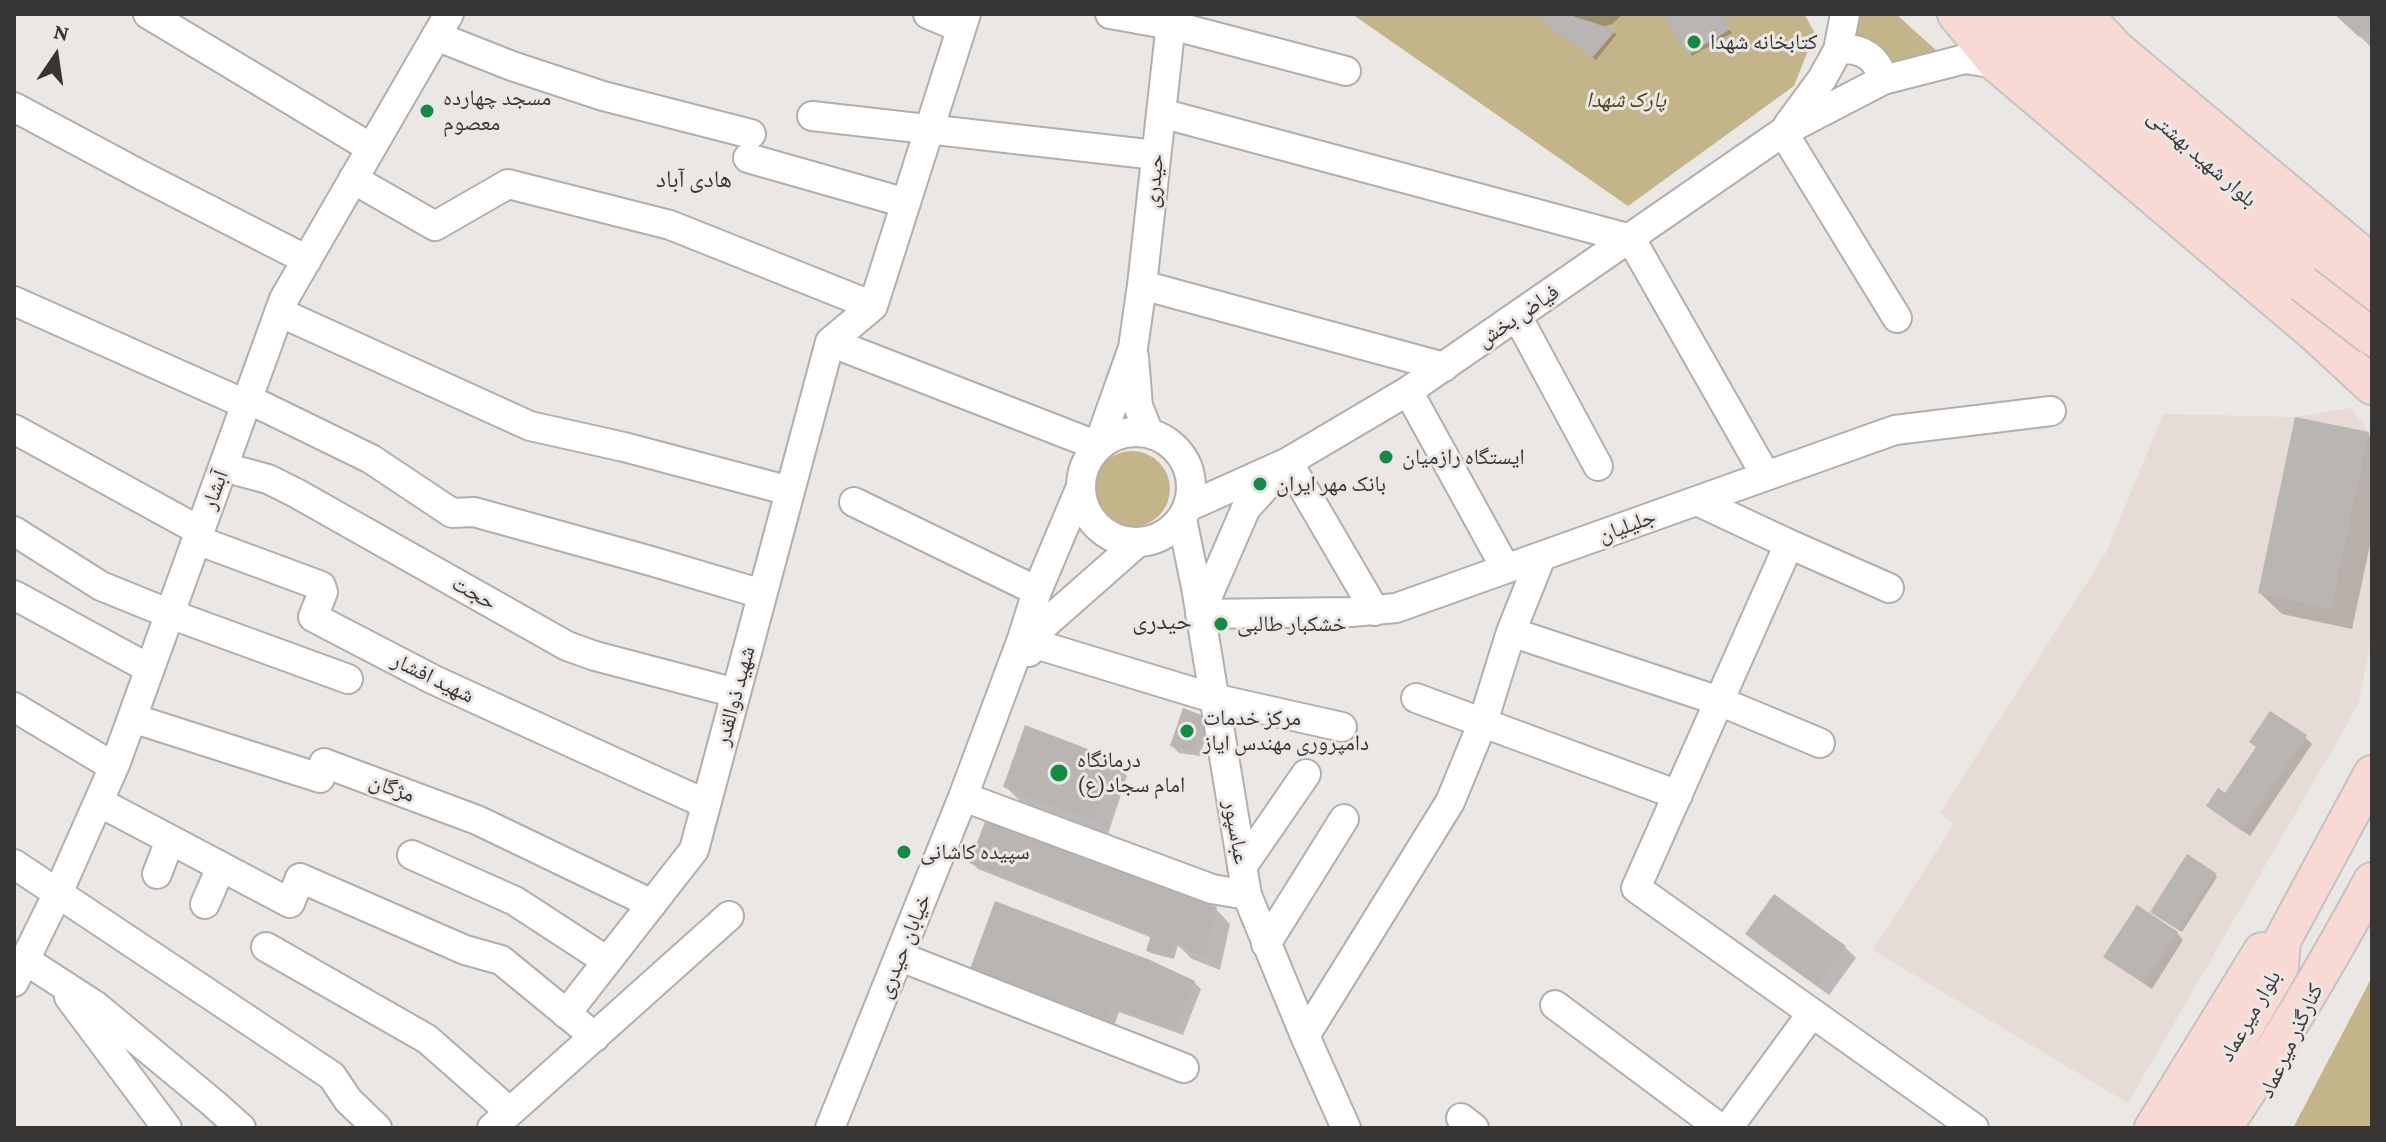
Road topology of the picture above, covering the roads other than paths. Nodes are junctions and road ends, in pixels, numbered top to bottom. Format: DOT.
graph roads {
  1 [pos="148,14"];
  2 [pos="928,14"];
  3 [pos="1110,14"];
  4 [pos="1845,14"];
  5 [pos="1956,14"];
  6 [pos="1986,14"];
  7 [pos="2084,14"];
  8 [pos="2036,15"];
  9 [pos="1172,20"];
  10 [pos="963,21"];
  11 [pos="436,23"];
  12 [pos="1838,50"];
  13 [pos="1997,64"];
  14 [pos="1346,71"];
  15 [pos="1883,80"];
  16 [pos="14,107"];
  17 [pos="1161,113"];
  18 [pos="812,116"];
  19 [pos="929,129"];
  20 [pos="1783,132"];
  21 [pos="371,148"];
  22 [pos="1156,155"];
  23 [pos="353,179"];
  24 [pos="906,203"];
  25 [pos="1631,239"];
  26 [pos="307,260"];
  27 [pos="2372,263"];
  28 [pos="2313,273"];
  29 [pos="1142,285"];
  30 [pos="2372,299"];
  31 [pos="14,301"];
  32 [pos="873,306"];
  33 [pos="279,312"];
  34 [pos="1517,316"];
  35 [pos="1897,318"];
  36 [pos="2318,336"];
  37 [pos="2372,336"];
  38 [pos="830,342"];
  39 [pos="1133,348"];
  40 [pos="1444,367"];
  41 [pos="2372,386"];
  42 [pos="1408,391"];
  43 [pos="246,401"];
  44 [pos="2051,411"];
  45 [pos="14,429"];
  46 [pos="1149,433"];
  47 [pos="1098,446"];
  48 [pos="1288,462"];
  49 [pos="1598,466"];
  50 [pos="223,467"];
  51 [pos="1190,474"];
  52 [pos="1766,476"];
  53 [pos="1241,482"];
  54 [pos="1080,489"];
  55 [pos="790,491"];
  56 [pos="1697,501"];
  57 [pos="854,502"];
  58 [pos="1185,513"];
  59 [pos="14,531"];
  60 [pos="198,536"];
  61 [pos="1137,543"];
  62 [pos="1789,544"];
  63 [pos="1541,557"];
  64 [pos="1506,569"];
  65 [pos="1889,588"];
  66 [pos="1037,591"];
  67 [pos="762,594"];
  68 [pos="14,595"];
  69 [pos="1375,611"];
  70 [pos="170,614"];
  71 [pos="1200,614"];
  72 [pos="1511,632"];
  73 [pos="1032,635"];
  74 [pos="150,669"];
  75 [pos="348,679"];
  76 [pos="736,693"];
  77 [pos="1213,698"];
  78 [pos="1416,698"];
  79 [pos="1719,701"];
  80 [pos="14,707"];
  81 [pos="132,718"];
  82 [pos="1483,722"];
  83 [pos="1342,727"];
  84 [pos="1820,743"];
  85 [pos="114,767"];
  86 [pos="1306,774"];
  87 [pos="2372,774"];
  88 [pos="1678,795"];
  89 [pos="972,800"];
  90 [pos="99,802"];
  91 [pos="706,804"];
  92 [pos="1344,819"];
  93 [pos="170,840"];
  94 [pos="412,855"];
  95 [pos="14,864"];
  96 [pos="221,867"];
  97 [pos="1242,867"];
  98 [pos="157,874"];
  99 [pos="2372,881"];
  100 [pos="58,893"];
  101 [pos="1247,895"];
  102 [pos="205,904"];
  103 [pos="652,904"];
  104 [pos="729,916"];
  105 [pos="2282,941"];
  106 [pos="1266,944"];
  107 [pos="266,947"];
  108 [pos="2333,954"];
  109 [pos="607,961"];
  110 [pos="911,961"];
  111 [pos="18,971"];
  112 [pos="56,980"];
  113 [pos="1555,1005"];
  114 [pos="1812,1013"];
  115 [pos="566,1014"];
  116 [pos="1305,1036"];
  117 [pos="595,1037"];
  118 [pos="1184,1068"];
  119 [pos="501,1120"];
  120 [pos="167,1128"];
  121 [pos="241,1128"];
  122 [pos="377,1128"];
  123 [pos="830,1128"];
  124 [pos="842,1128"];
  125 [pos="1346,1128"];
  126 [pos="1720,1128"];
  127 [pos="1728,1128"];
  128 [pos="1974,1128"];
  129 [pos="2153,1128"];
  130 [pos="2186,1128"];
  131 [pos="2223,1128"];
  132 [pos="2248,1128"];
  1 -- 21 [label="street"];
  2 -- 10 [label="street"];
  3 -- 9 [label="street"];
  4 -- 12 [label="street"];
  5 -- 13 [label="main road"];
  6 -- 28 [label="main road"];
  7 -- 27 [label="main road"];
  8 -- 28 [label="main road, بلوار شهید بهشتی"];
  9 -- 14 [label="street"];
  9 -- 17 [label="street, حیدری"];
  10 -- 19 [label="street"];
  11 -- 21 [label="street, آبشار"];
  11 -- 24 [label="street"];
  12 -- 15 [label="street"];
  12 -- 20 [label="street"];
  13 -- 15 [label="street"];
  13 -- 36 [label="main road"];
  15 -- 20 [label="street"];
  16 -- 26 [label="street"];
  17 -- 22 [label="street, حیدری"];
  17 -- 25 [label="street"];
  18 -- 19 [label="street"];
  19 -- 22 [label="street"];
  19 -- 24 [label="street"];
  20 -- 25 [label="street, فیاض بخش"];
  20 -- 35 [label="street"];
  21 -- 23 [label="street, آبشار"];
  22 -- 29 [label="street, حیدری"];
  23 -- 26 [label="street, آبشار"];
  23 -- 32 [label="street"];
  24 -- 32 [label="street"];
  25 -- 34 [label="street, فیاض بخش"];
  25 -- 52 [label="street"];
  26 -- 33 [label="street, آبشار"];
  28 -- 30 [label="main road, بلوار شهید بهشتی"];
  28 -- 37 [label="main road, بلوار شهید بهشتی, bridge"];
  29 -- 39 [label="street, حیدری"];
  29 -- 40 [label="street"];
  31 -- 43 [label="street"];
  32 -- 38 [label="street"];
  33 -- 43 [label="street, آبشار"];
  33 -- 55 [label="street"];
  34 -- 40 [label="street, فیاض بخش"];
  34 -- 49 [label="street"];
  36 -- 37 [label="main road"];
  36 -- 41 [label="main road"];
  38 -- 47 [label="street"];
  38 -- 55 [label="street, شهید ذوالقدر"];
  39 -- 46 [label="street"];
  39 -- 47 [label="street"];
  40 -- 42 [label="street, فیاض بخش"];
  42 -- 48 [label="street, فیاض بخش"];
  42 -- 64 [label="street"];
  43 -- 50 [label="street, آبشار"];
  43 -- 67 [label="street"];
  44 -- 52 [label="street, جلیلیان"];
  45 -- 60 [label="street"];
  46 -- 47 [label="street"];
  46 -- 51 [label="street"];
  47 -- 54 [label="street"];
  48 -- 53 [label="street, فیاض بخش"];
  48 -- 69 [label="street"];
  48 -- 71 [label="street"];
  50 -- 60 [label="street, آبشار"];
  50 -- 76 [label="street, حجت"];
  51 -- 53 [label="street"];
  51 -- 58 [label="street"];
  52 -- 56 [label="street, جلیلیان"];
  53 -- 58 [label="street, فیاض بخش"];
  54 -- 61 [label="street"];
  54 -- 66 [label="street"];
  55 -- 67 [label="street, شهید ذوالقدر"];
  56 -- 62 [label="street"];
  56 -- 63 [label="street, جلیلیان"];
  57 -- 66 [label="street"];
  58 -- 61 [label="street"];
  58 -- 71 [label="street, عباسپور"];
  59 -- 70 [label="street"];
  60 -- 70 [label="street, آبشار"];
  60 -- 91 [label="street, شهید افشار"];
  61 -- 73 [label="street"];
  62 -- 65 [label="street"];
  62 -- 79 [label="street"];
  63 -- 64 [label="street, جلیلیان"];
  63 -- 72 [label="street"];
  64 -- 69 [label="street, جلیلیان"];
  66 -- 73 [label="street"];
  67 -- 76 [label="street, شهید ذوالقدر"];
  68 -- 74 [label="street"];
  69 -- 71 [label="street, جلیلیان"];
  70 -- 74 [label="street, آبشار"];
  70 -- 75 [label="street"];
  71 -- 77 [label="street, عباسپور"];
  72 -- 79 [label="street"];
  72 -- 82 [label="street"];
  73 -- 77 [label="street"];
  73 -- 89 [label="street, خیابان حیدری"];
  73 -- 123 [label="street, خیابان حیدری"];
  74 -- 81 [label="street, آبشار"];
  76 -- 91 [label="street, شهید ذوالقدر"];
  77 -- 83 [label="street"];
  77 -- 97 [label="street, عباسپور"];
  78 -- 82 [label="street"];
  79 -- 84 [label="street"];
  79 -- 88 [label="street"];
  80 -- 85 [label="street"];
  81 -- 85 [label="street, آبشار"];
  81 -- 103 [label="street, مژگان"];
  82 -- 88 [label="street"];
  82 -- 116 [label="street"];
  85 -- 90 [label="street, آبشار"];
  86 -- 97 [label="street"];
  87 -- 105 [label="main road, بلوار میرعماد"];
  88 -- 114 [label="street"];
  89 -- 101 [label="street"];
  89 -- 110 [label="street, خیابان حیدری"];
  90 -- 93 [label="street"];
  90 -- 100 [label="street, آبشار"];
  91 -- 103 [label="street, شهید ذوالقدر"];
  92 -- 106 [label="street"];
  93 -- 96 [label="street"];
  93 -- 98 [label="street"];
  94 -- 109 [label="street"];
  95 -- 100 [label="street"];
  96 -- 102 [label="street"];
  96 -- 115 [label="street"];
  97 -- 101 [label="street, عباسپور"];
  99 -- 108 [label="main road, بلوار میرعماد"];
  100 -- 111 [label="street, آبشار"];
  100 -- 122 [label="street"];
  101 -- 106 [label="street, عباسپور"];
  103 -- 109 [label="street, شهید ذوالقدر"];
  104 -- 117 [label="street"];
  105 -- 129 [label="main road"];
  105 -- 130 [label="main road, بلوار میرعماد"];
  106 -- 116 [label="street, عباسپور"];
  107 -- 119 [label="street"];
  108 -- 131 [label="main road, بلوار میرعماد"];
  108 -- 132 [label="main road, کنارگذر میرعماد"];
  109 -- 115 [label="street, شهید ذوالقدر"];
  110 -- 118 [label="street"];
  110 -- 124 [label="street, خیابان حیدری"];
  111 -- 112 [label="street"];
  112 -- 120 [label="street"];
  112 -- 121 [label="street"];
  113 -- 126 [label="street"];
  114 -- 127 [label="street"];
  114 -- 128 [label="street"];
  115 -- 117 [label="street"];
  116 -- 125 [label="street, عباسپور"];
  117 -- 119 [label="street"];
}
